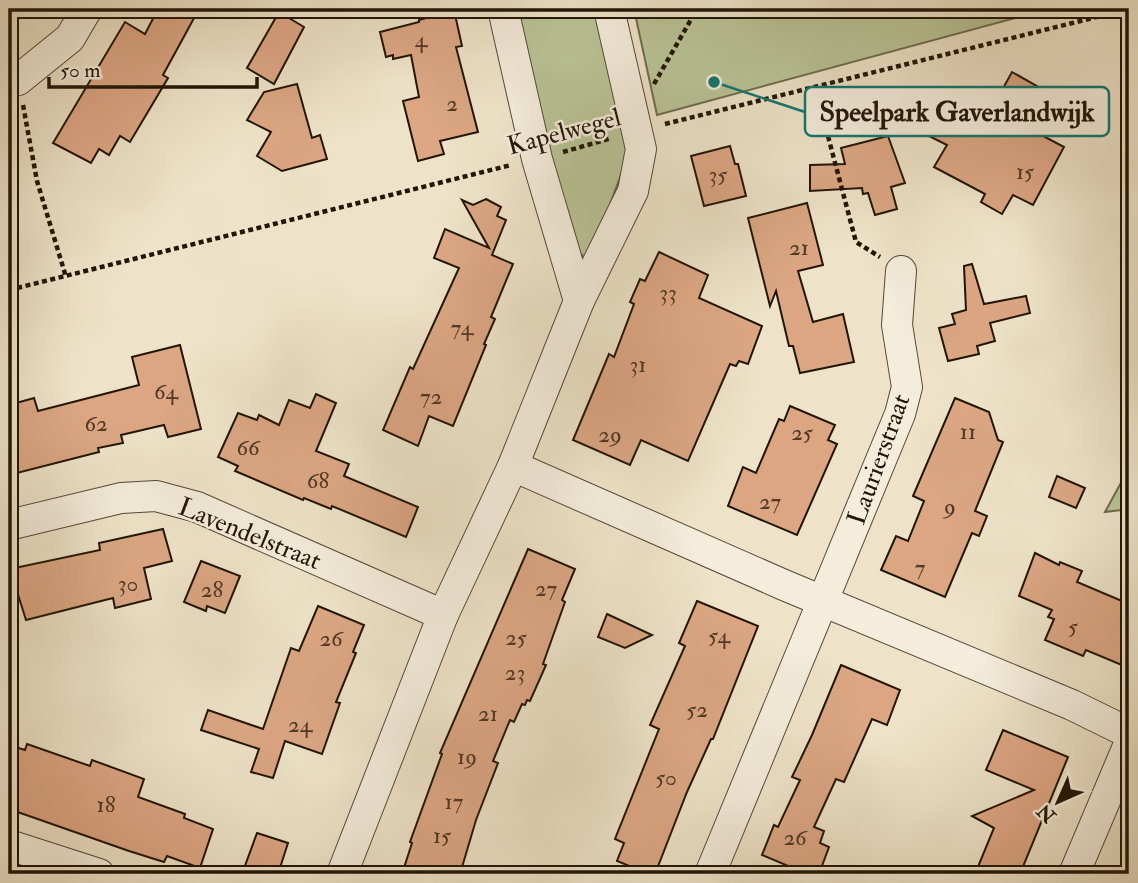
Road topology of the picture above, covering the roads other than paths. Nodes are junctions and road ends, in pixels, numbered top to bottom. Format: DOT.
graph roads {
  1 [pos="87,9"];
  2 [pos="503,9"];
  3 [pos="609,9"];
  4 [pos="18,80"];
  5 [pos="901,271"];
  6 [pos="579,301"];
  7 [pos="513,466"];
  8 [pos="9,525"];
  9 [pos="822,600"];
  10 [pos="443,615"];
  11 [pos="1129,733"];
  12 [pos="1129,744"];
  13 [pos="9,845"];
  14 [pos="99,874"];
  15 [pos="342,874"];
  16 [pos="710,874"];
  17 [pos="1074,874"];
  1 -- 4 [label="street"];
  2 -- 6 [label="street"];
  3 -- 6 [label="street"];
  5 -- 9 [label="street, Laurierstraat"];
  6 -- 7 [label="street"];
  7 -- 9 [label="street"];
  7 -- 10 [label="street"];
  8 -- 10 [label="street, Lavendelstraat"];
  9 -- 11 [label="street"];
  9 -- 16 [label="street, Laurierstraat"];
  10 -- 15 [label="street"];
  12 -- 17 [label="street"];
  13 -- 14 [label="street"];
}
